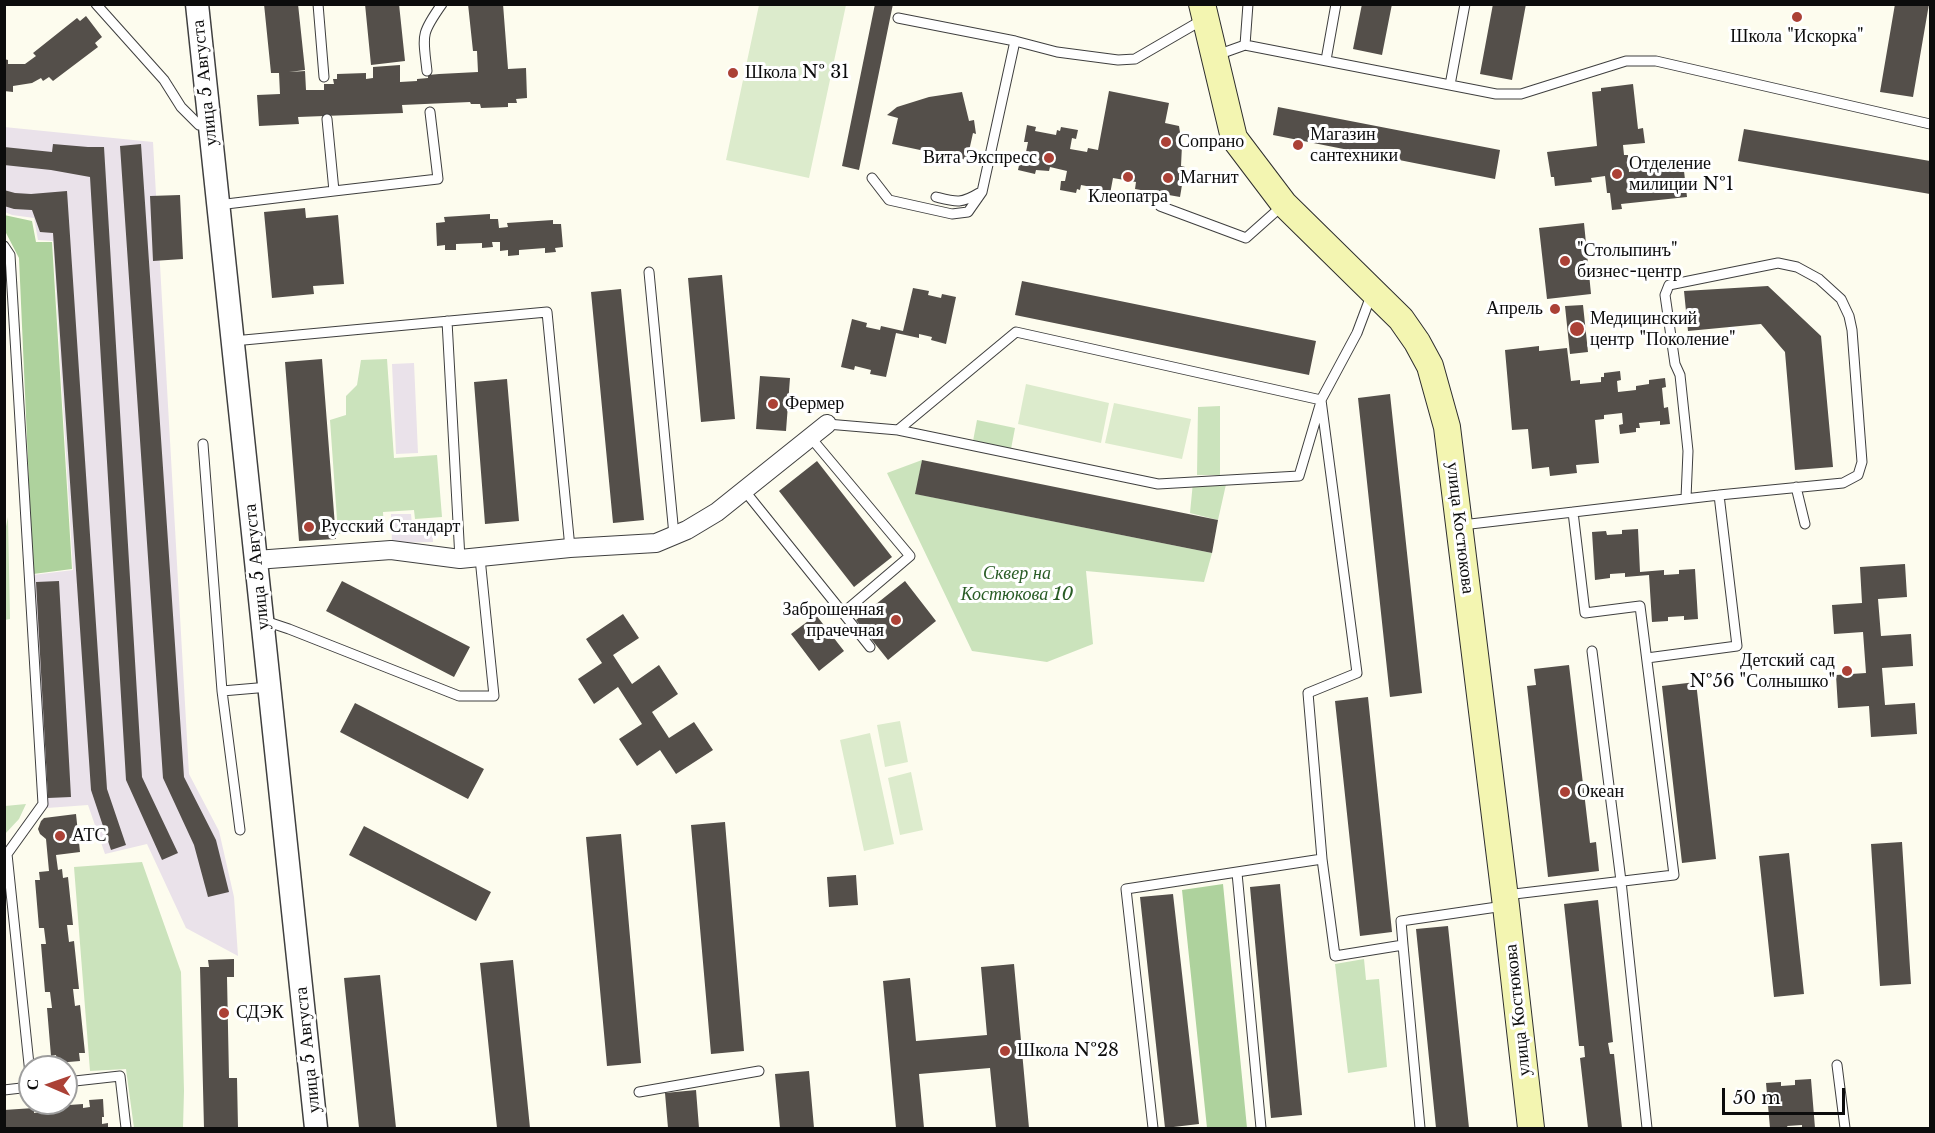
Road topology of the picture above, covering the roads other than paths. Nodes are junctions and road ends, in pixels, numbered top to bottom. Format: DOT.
graph roads {
  1 [pos="96,4"];
  2 [pos="197,4"];
  3 [pos="318,4"];
  4 [pos="442,4"];
  5 [pos="1248,4"];
  6 [pos="1336,4"];
  7 [pos="1465,4"];
  8 [pos="1204,12"];
  9 [pos="898,18"];
  10 [pos="1015,41"];
  11 [pos="1245,45"];
  12 [pos="1215,56"];
  13 [pos="1326,60"];
  14 [pos="427,71"];
  15 [pos="324,77"];
  16 [pos="1449,85"];
  17 [pos="430,112"];
  18 [pos="327,119"];
  19 [pos="210,124"];
  20 [pos="1930,124"];
  21 [pos="872,178"];
  22 [pos="334,191"];
  23 [pos="981,192"];
  24 [pos="936,197"];
  25 [pos="1284,204"];
  26 [pos="218,206"];
  27 [pos="1160,206"];
  28 [pos="4,246"];
  29 [pos="649,272"];
  30 [pos="1373,291"];
  31 [pos="447,321"];
  32 [pos="233,341"];
  33 [pos="1321,400"];
  34 [pos="827,424"];
  35 [pos="898,430"];
  36 [pos="810,438"];
  37 [pos="203,444"];
  38 [pos="1796,487"];
  39 [pos="744,490"];
  40 [pos="1719,495"];
  41 [pos="1686,498"];
  42 [pos="1573,512"];
  43 [pos="1805,524"];
  44 [pos="1460,526"];
  45 [pos="674,535"];
  46 [pos="570,548"];
  47 [pos="480,558"];
  48 [pos="460,559"];
  49 [pos="256,560"];
  50 [pos="843,613"];
  51 [pos="262,620"];
  52 [pos="870,647"];
  53 [pos="1592,651"];
  54 [pos="1647,658"];
  55 [pos="269,687"];
  56 [pos="222,691"];
  57 [pos="240,830"];
  58 [pos="6,855"];
  59 [pos="1322,859"];
  60 [pos="1237,873"];
  61 [pos="1621,881"];
  62 [pos="1506,900"];
  63 [pos="1403,945"];
  64 [pos="28,1055"];
  65 [pos="1837,1065"];
  66 [pos="759,1071"];
  67 [pos="78,1081"];
  68 [pos="639,1092"];
  69 [pos="126,1128"];
  70 [pos="316,1128"];
  71 [pos="1153,1128"];
  72 [pos="1262,1128"];
  73 [pos="1420,1128"];
  74 [pos="1531,1128"];
  75 [pos="1647,1128"];
  76 [pos="1845,1128"];
  1 -- 19 [label="lane"];
  2 -- 19 [label="street, улица 5 Августа"];
  3 -- 15 [label="lane"];
  4 -- 14 [label="lane"];
  5 -- 11 [label="lane"];
  6 -- 13 [label="lane"];
  7 -- 16 [label="lane"];
  8 -- 10 [label="lane"];
  8 -- 12 [label="main road, улица Костюкова"];
  9 -- 10 [label="lane"];
  10 -- 23 [label="lane"];
  11 -- 12 [label="lane"];
  11 -- 13 [label="lane"];
  12 -- 25 [label="main road, улица Костюкова"];
  13 -- 16 [label="lane"];
  16 -- 20 [label="lane"];
  17 -- 22 [label="lane"];
  18 -- 22 [label="lane"];
  19 -- 26 [label="street, улица 5 Августа"];
  21 -- 23 [label="lane"];
  22 -- 26 [label="lane"];
  23 -- 24 [label="lane"];
  25 -- 27 [label="lane"];
  25 -- 30 [label="main road, улица Костюкова"];
  26 -- 32 [label="street, улица 5 Августа"];
  28 -- 58 [label="lane"];
  29 -- 45 [label="lane"];
  30 -- 33 [label="lane"];
  30 -- 44 [label="main road, улица Костюкова"];
  31 -- 32 [label="lane"];
  31 -- 46 [label="lane"];
  31 -- 48 [label="lane"];
  32 -- 49 [label="street, улица 5 Августа"];
  33 -- 35 [label="lane"];
  33 -- 35 [label="lane"];
  33 -- 59 [label="lane"];
  34 -- 35 [label="lane"];
  34 -- 36 [label="street"];
  36 -- 39 [label="street"];
  36 -- 50 [label="lane"];
  37 -- 56 [label="lane"];
  38 -- 40 [label="lane"];
  38 -- 41 [label="lane"];
  38 -- 43 [label="lane"];
  39 -- 45 [label="street"];
  39 -- 50 [label="lane"];
  40 -- 41 [label="lane"];
  40 -- 54 [label="lane"];
  41 -- 42 [label="lane"];
  42 -- 44 [label="lane"];
  42 -- 54 [label="lane"];
  44 -- 62 [label="main road, улица Костюкова"];
  45 -- 46 [label="street"];
  46 -- 47 [label="street"];
  47 -- 48 [label="street"];
  47 -- 51 [label="lane"];
  48 -- 49 [label="street"];
  49 -- 51 [label="street, улица 5 Августа"];
  50 -- 52 [label="lane"];
  51 -- 55 [label="street, улица 5 Августа"];
  53 -- 61 [label="lane"];
  54 -- 61 [label="lane"];
  55 -- 56 [label="lane"];
  55 -- 70 [label="street, улица 5 Августа"];
  56 -- 57 [label="lane"];
  58 -- 64 [label="lane"];
  59 -- 60 [label="lane"];
  59 -- 63 [label="lane"];
  60 -- 71 [label="lane"];
  60 -- 72 [label="lane"];
  61 -- 62 [label="lane"];
  61 -- 75 [label="lane"];
  62 -- 63 [label="lane"];
  62 -- 74 [label="main road, улица Костюкова"];
  63 -- 73 [label="lane"];
  65 -- 76 [label="lane"];
  66 -- 68 [label="lane"];
  67 -- 69 [label="lane"];
}
